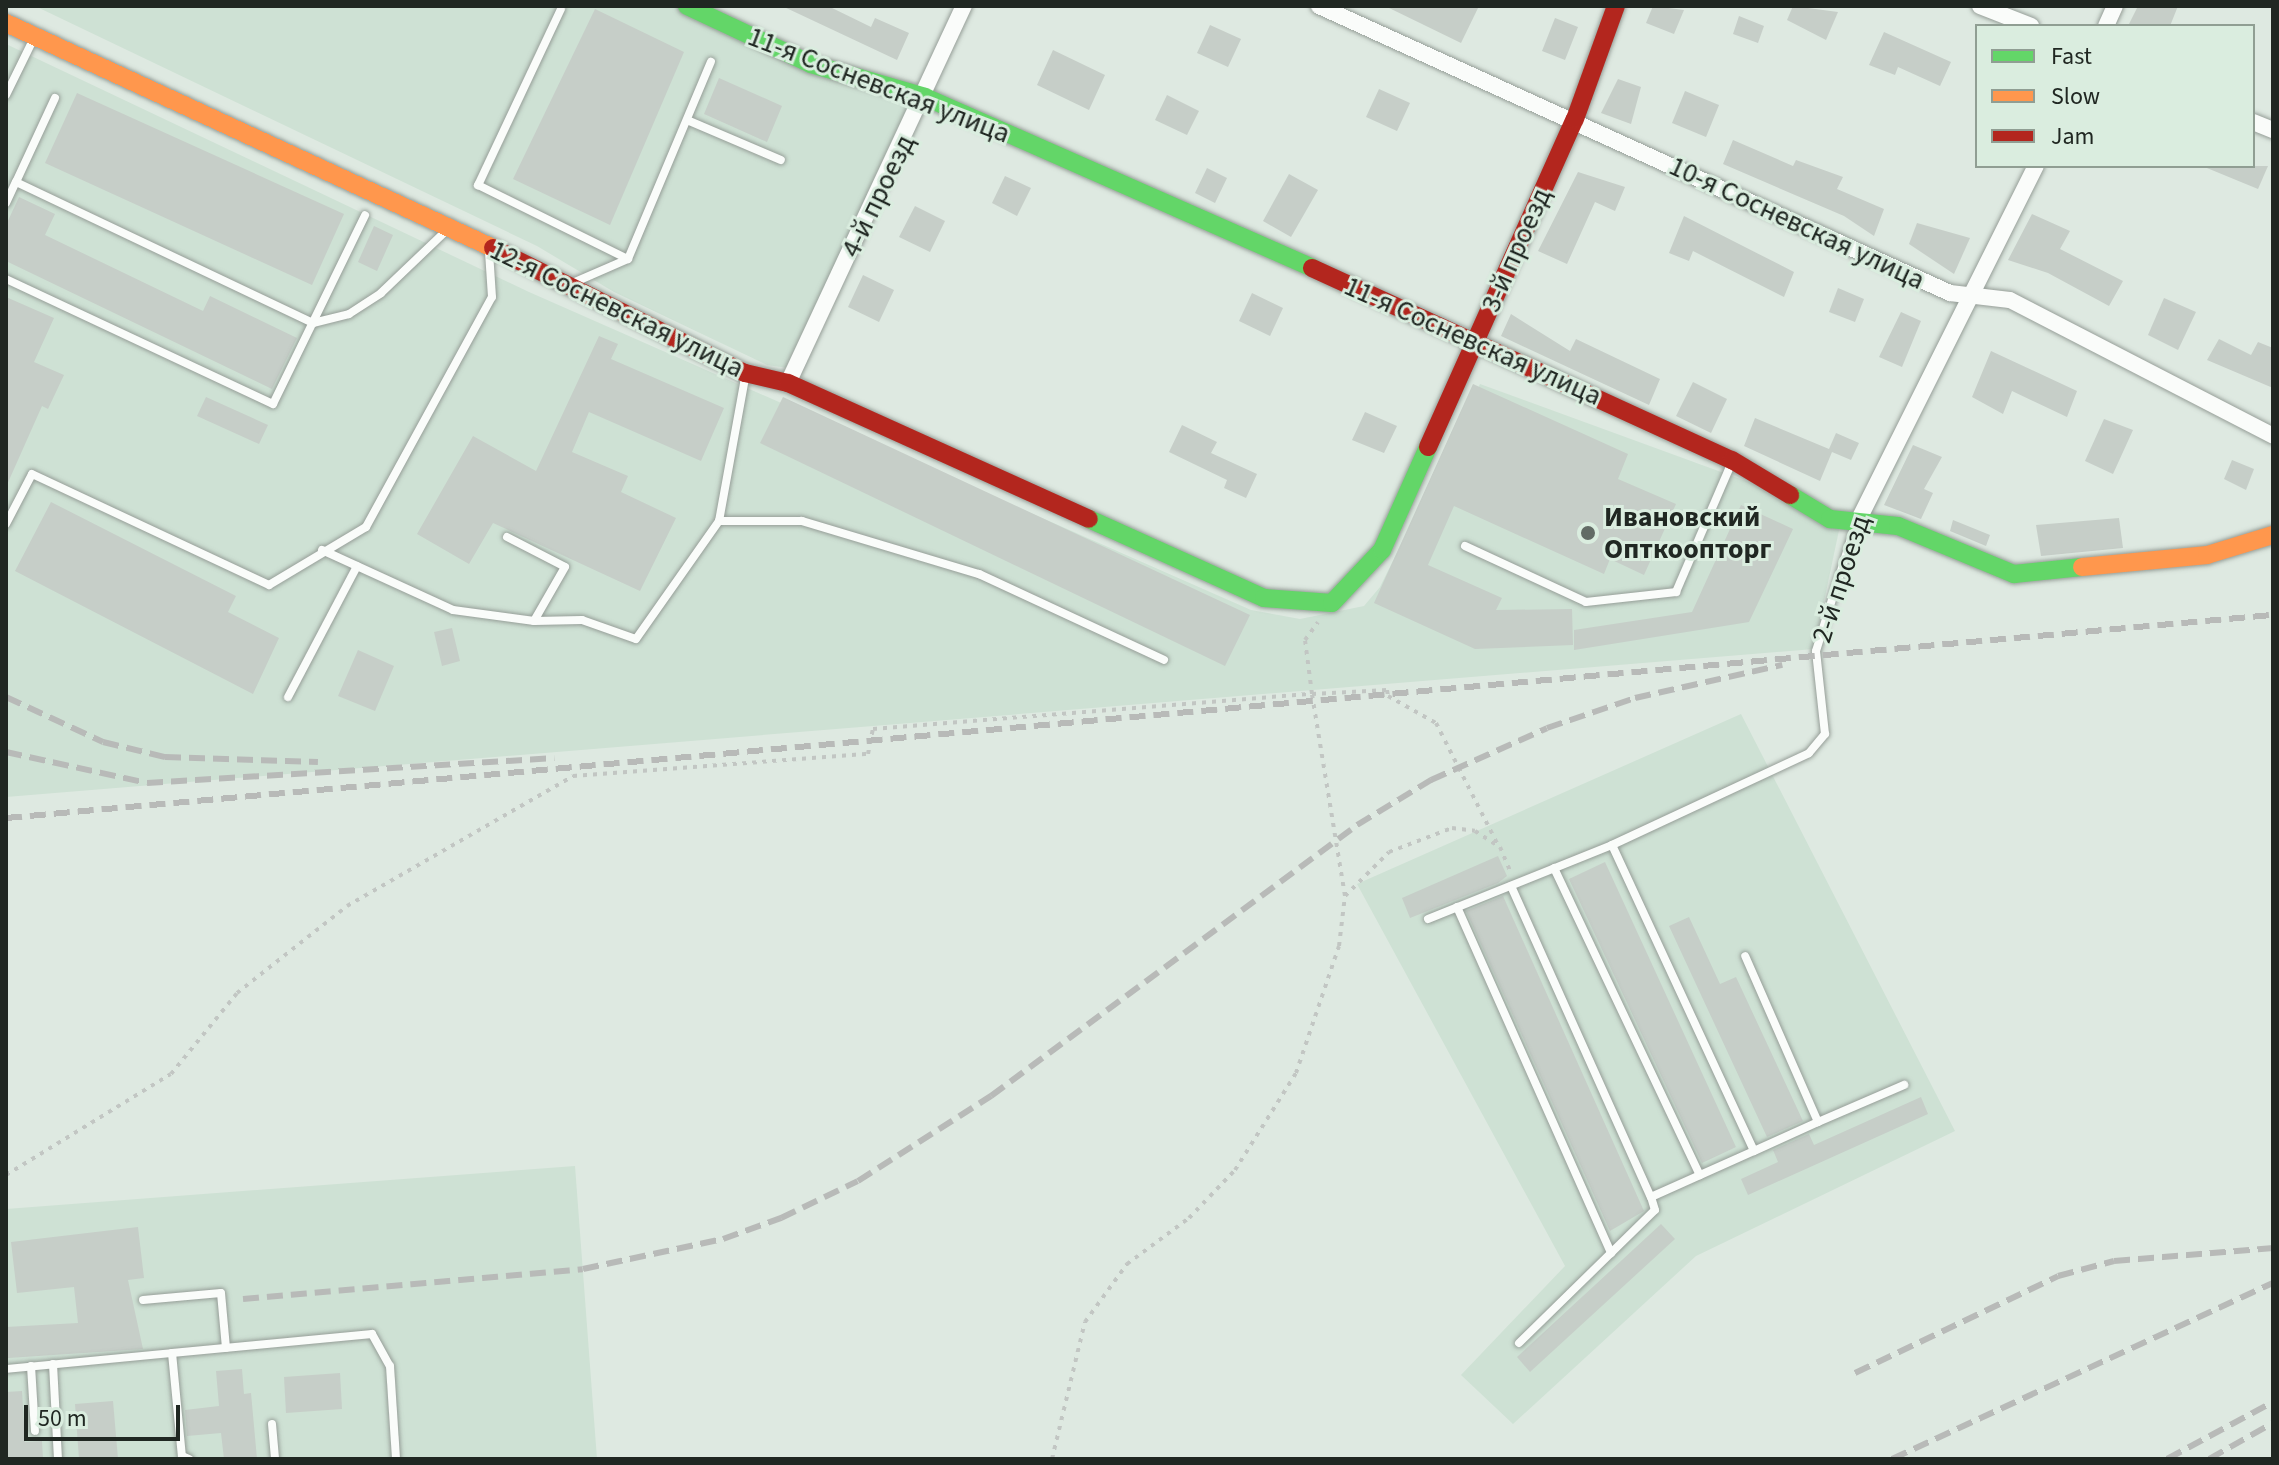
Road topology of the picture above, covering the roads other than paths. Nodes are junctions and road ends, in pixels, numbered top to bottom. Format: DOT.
graph roads {
  1 [pos="687,6"];
  2 [pos="964,6"];
  3 [pos="1319,6"];
  4 [pos="1616,6"];
  5 [pos="1980,6"];
  6 [pos="561,9"];
  7 [pos="6,23"];
  8 [pos="2026,24"];
  9 [pos="36,36"];
  10 [pos="711,62"];
  11 [pos="6,95"];
  12 [pos="925,97"];
  13 [pos="55,98"];
  14 [pos="1575,119"];
  15 [pos="687,120"];
  16 [pos="781,160"];
  17 [pos="2035,168"];
  18 [pos="16,182"];
  19 [pos="6,203"];
  20 [pos="365,215"];
  21 [pos="448,229"];
  22 [pos="488,247"];
  23 [pos="628,259"];
  24 [pos="6,279"];
  25 [pos="571,284"];
  26 [pos="1971,295"];
  27 [pos="313,323"];
  28 [pos="1476,341"];
  29 [pos="745,373"];
  30 [pos="788,383"];
  31 [pos="2273,436"];
  32 [pos="1732,460"];
  33 [pos="719,521"];
  34 [pos="1857,521"];
  35 [pos="6,524"];
  36 [pos="2273,535"];
  37 [pos="507,537"];
  38 [pos="1465,546"];
  39 [pos="322,550"];
  40 [pos="357,566"];
  41 [pos="1332,603"];
  42 [pos="534,621"];
  43 [pos="1164,660"];
  44 [pos="288,697"];
  45 [pos="1612,845"];
  46 [pos="1554,868"];
  47 [pos="1511,886"];
  48 [pos="1457,907"];
  49 [pos="1428,919"];
  50 [pos="1745,956"];
  51 [pos="1904,1085"];
  52 [pos="1818,1122"];
  53 [pos="1754,1151"];
  54 [pos="1700,1175"];
  55 [pos="1651,1197"];
  56 [pos="1611,1253"];
  57 [pos="143,1300"];
  58 [pos="1519,1343"];
  59 [pos="226,1348"];
  60 [pos="172,1353"];
  61 [pos="53,1364"];
  62 [pos="31,1366"];
  63 [pos="6,1369"];
  64 [pos="272,1424"];
  65 [pos="35,1431"];
  66 [pos="58,1459"];
  67 [pos="189,1459"];
  68 [pos="275,1459"];
  69 [pos="396,1459"];
  1 -- 12 [label="street, 11-я Сосневская улица"];
  2 -- 12 [label="street, 4-й проезд"];
  3 -- 14 [label="street, 10-я Сосневская улица"];
  4 -- 14 [label="street, 3-й проезд"];
  5 -- 8 [label="street"];
  6 -- 23 [label="lane"];
  7 -- 9 [label="street, 12-я Сосневская улица"];
  9 -- 11 [label="lane"];
  9 -- 21 [label="street, 12-я Сосневская улица"];
  10 -- 15 [label="lane"];
  12 -- 28 [label="street, 11-я Сосневская улица"];
  12 -- 30 [label="street, 4-й проезд"];
  13 -- 18 [label="lane"];
  14 -- 26 [label="street, 10-я Сосневская улица"];
  14 -- 28 [label="street, 3-й проезд"];
  15 -- 16 [label="lane"];
  15 -- 23 [label="lane"];
  17 -- 26 [label="street, 2-й проезд"];
  18 -- 19 [label="lane"];
  18 -- 27 [label="lane"];
  20 -- 27 [label="lane"];
  21 -- 22 [label="street, 12-я Сосневская улица"];
  21 -- 27 [label="lane"];
  22 -- 25 [label="street, 12-я Сосневская улица"];
  22 -- 39 [label="lane"];
  23 -- 25 [label="lane"];
  24 -- 27 [label="lane"];
  25 -- 29 [label="street, 12-я Сосневская улица"];
  26 -- 31 [label="street, 10-я Сосневская улица"];
  26 -- 34 [label="street, 2-й проезд"];
  28 -- 32 [label="street, 11-я Сосневская улица"];
  28 -- 41 [label="street, 3-й проезд"];
  29 -- 30 [label="street, 12-я Сосневская улица"];
  29 -- 33 [label="lane"];
  30 -- 41 [label="street, 12-я Сосневская улица"];
  32 -- 34 [label="street, 11-я Сосневская улица"];
  32 -- 38 [label="lane"];
  33 -- 42 [label="lane"];
  33 -- 43 [label="lane"];
  34 -- 36 [label="street, 11-я Сосневская улица"];
  34 -- 45 [label="lane, 2-й проезд"];
  35 -- 39 [label="lane"];
  37 -- 42 [label="lane"];
  39 -- 40 [label="lane"];
  40 -- 42 [label="lane"];
  40 -- 44 [label="lane"];
  45 -- 46 [label="lane, 2-й проезд"];
  45 -- 53 [label="lane"];
  46 -- 47 [label="lane, 2-й проезд"];
  46 -- 54 [label="lane"];
  47 -- 48 [label="lane, 2-й проезд"];
  47 -- 55 [label="lane"];
  48 -- 49 [label="lane, 2-й проезд"];
  48 -- 56 [label="lane"];
  50 -- 52 [label="lane"];
  51 -- 52 [label="lane"];
  52 -- 53 [label="lane"];
  53 -- 54 [label="lane"];
  54 -- 55 [label="lane"];
  55 -- 56 [label="lane"];
  56 -- 58 [label="lane"];
  57 -- 59 [label="lane"];
  59 -- 60 [label="lane"];
  59 -- 69 [label="lane"];
  60 -- 61 [label="lane"];
  60 -- 67 [label="lane"];
  61 -- 62 [label="lane"];
  61 -- 66 [label="lane"];
  62 -- 63 [label="lane"];
  62 -- 65 [label="lane"];
  64 -- 68 [label="lane"];
}
